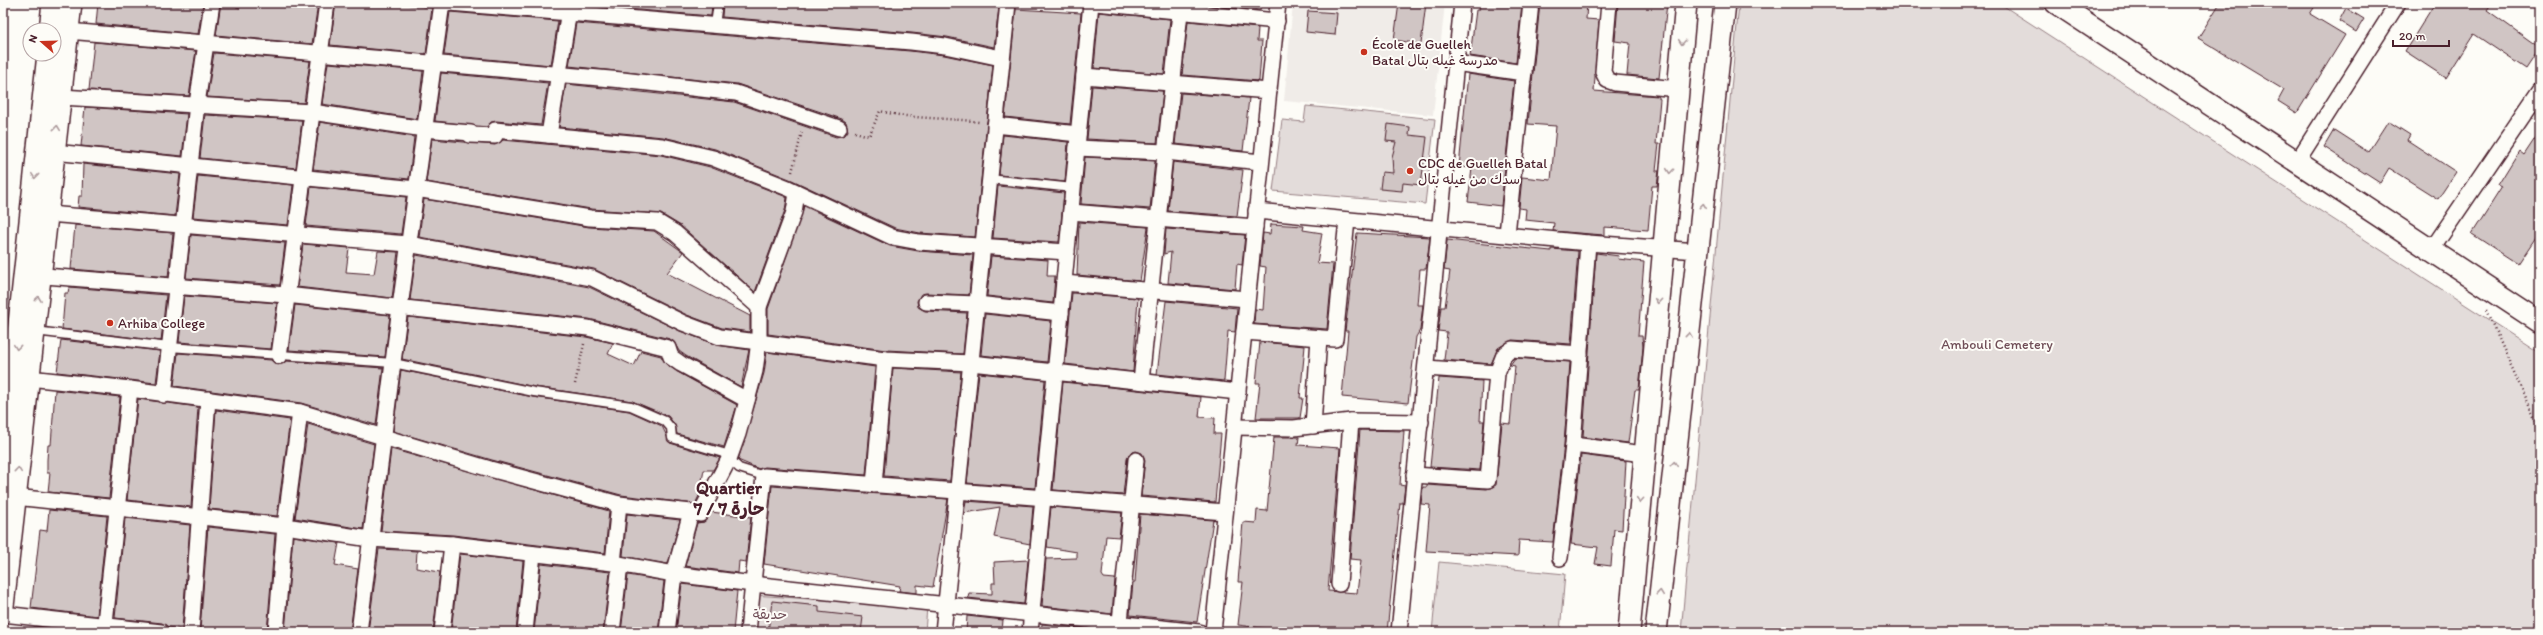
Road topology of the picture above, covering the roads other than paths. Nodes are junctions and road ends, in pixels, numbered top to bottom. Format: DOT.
graph roads {
  1 [pos="53,3"];
  2 [pos="71,3"];
  3 [pos="212,3"];
  4 [pos="327,3"];
  5 [pos="442,3"];
  6 [pos="450,3"];
  7 [pos="718,3"];
  8 [pos="1008,3"];
  9 [pos="1091,3"];
  10 [pos="1096,3"];
  11 [pos="1278,3"];
  12 [pos="1462,3"];
  13 [pos="1531,3"];
  14 [pos="1609,3"];
  15 [pos="1686,3"];
  16 [pos="1725,3"];
  17 [pos="2056,3"];
  18 [pos="2398,3"];
  19 [pos="1181,7"];
  20 [pos="569,8"];
  21 [pos="1277,21"];
  22 [pos="57,22"];
  23 [pos="62,24"];
  24 [pos="715,25"];
  25 [pos="62,31"];
  26 [pos="206,43"];
  27 [pos="320,54"];
  28 [pos="1001,58"];
  29 [pos="47,62"];
  30 [pos="59,62"];
  31 [pos="1455,63"];
  32 [pos="434,64"];
  33 [pos="1524,73"];
  34 [pos="558,75"];
  35 [pos="1084,76"];
  36 [pos="1172,84"];
  37 [pos="1678,89"];
  38 [pos="2540,90"];
  39 [pos="1269,91"];
  40 [pos="60,97"];
  41 [pos="196,104"];
  42 [pos="312,112"];
  43 [pos="995,125"];
  44 [pos="424,128"];
  45 [pos="839,128"];
  46 [pos="549,135"];
  47 [pos="1078,141"];
  48 [pos="54,152"];
  49 [pos="1165,152"];
  50 [pos="2298,160"];
  51 [pos="1262,162"];
  52 [pos="191,165"];
  53 [pos="304,177"];
  54 [pos="990,179"];
  55 [pos="1073,188"];
  56 [pos="416,189"];
  57 [pos="792,190"];
  58 [pos="1256,211"];
  59 [pos="1071,212"];
  60 [pos="48,214"];
  61 [pos="1158,220"];
  62 [pos="1347,220"];
  63 [pos="185,226"];
  64 [pos="1255,227"];
  65 [pos="1439,228"];
  66 [pos="1507,234"];
  67 [pos="296,235"];
  68 [pos="1588,243"];
  69 [pos="408,244"];
  70 [pos="982,245"];
  71 [pos="1663,249"];
  72 [pos="2432,249"];
  73 [pos="1698,251"];
  74 [pos="1067,252"];
  75 [pos="32,275"];
  76 [pos="1064,283"];
  77 [pos="176,285"];
  78 [pos="1150,290"];
  79 [pos="286,295"];
  80 [pos="1247,299"];
  81 [pos="926,302"];
  82 [pos="977,304"];
  83 [pos="400,307"];
  84 [pos="759,307"];
  85 [pos="1061,313"];
  86 [pos="2540,322"];
  87 [pos="34,331"];
  88 [pos="1244,332"];
  89 [pos="1319,338"];
  90 [pos="759,341"];
  91 [pos="169,347"];
  92 [pos="1580,354"];
  93 [pos="279,356"];
  94 [pos="885,359"];
  95 [pos="393,363"];
  96 [pos="971,363"];
  97 [pos="1426,368"];
  98 [pos="1055,373"];
  99 [pos="1497,373"];
  100 [pos="29,378"];
  101 [pos="1141,381"];
  102 [pos="130,389"];
  103 [pos="1238,392"];
  104 [pos="164,395"];
  105 [pos="208,399"];
  106 [pos="747,400"];
  107 [pos="300,412"];
  108 [pos="1351,421"];
  109 [pos="1421,422"];
  110 [pos="1313,426"];
  111 [pos="1234,427"];
  112 [pos="384,438"];
  113 [pos="1573,446"];
  114 [pos="1644,454"];
  115 [pos="729,459"];
  116 [pos="1136,460"];
  117 [pos="3,473"];
  118 [pos="1414,475"];
  119 [pos="764,476"];
  120 [pos="874,485"];
  121 [pos="959,491"];
  122 [pos="15,497"];
  123 [pos="1043,498"];
  124 [pos="619,504"];
  125 [pos="1132,505"];
  126 [pos="118,508"];
  127 [pos="691,512"];
  128 [pos="1225,512"];
  129 [pos="199,518"];
  130 [pos="285,526"];
  131 [pos="370,539"];
  132 [pos="452,544"];
  133 [pos="532,554"];
  134 [pos="1560,558"];
  135 [pos="617,564"];
  136 [pos="674,574"];
  137 [pos="752,584"];
  138 [pos="1339,584"];
  139 [pos="948,605"];
  140 [pos="3,606"];
  141 [pos="3,614"];
  142 [pos="1032,614"];
  143 [pos="1120,628"];
  144 [pos="104,629"];
  145 [pos="161,632"];
  146 [pos="191,632"];
  147 [pos="276,632"];
  148 [pos="359,632"];
  149 [pos="442,632"];
  150 [pos="525,632"];
  151 [pos="612,632"];
  152 [pos="667,632"];
  153 [pos="748,632"];
  154 [pos="943,632"];
  155 [pos="1030,632"];
  156 [pos="1199,632"];
  157 [pos="1214,632"];
  158 [pos="1399,632"];
  159 [pos="1629,632"];
  160 [pos="1656,632"];
  1 -- 22 [label="street"];
  2 -- 23 [label="street"];
  3 -- 26 [label="street"];
  4 -- 27 [label="street"];
  5 -- 32 [label="street"];
  6 -- 20 [label="street"];
  7 -- 24 [label="lane"];
  8 -- 28 [label="street"];
  9 -- 35 [label="street"];
  10 -- 19 [label="street"];
  11 -- 21 [label="street"];
  12 -- 31 [label="street"];
  13 -- 33 [label="street"];
  14 -- 37 [label="street"];
  15 -- 37 [label="street, one-way"];
  73 -- 16 [label="street, one-way"];
  17 -- 50 [label="street"];
  18 -- 50 [label="street"];
  19 -- 21 [label="street"];
  19 -- 36 [label="street"];
  20 -- 24 [label="street"];
  20 -- 34 [label="street"];
  21 -- 39 [label="street"];
  24 -- 28 [label="street"];
  25 -- 26 [label="street"];
  26 -- 27 [label="street"];
  26 -- 41 [label="street"];
  27 -- 32 [label="street"];
  27 -- 42 [label="street"];
  28 -- 43 [label="street"];
  29 -- 75 [label="street, one-way"];
  30 -- 40 [label="street"];
  31 -- 33 [label="street"];
  31 -- 65 [label="street"];
  32 -- 34 [label="street"];
  32 -- 44 [label="street"];
  33 -- 66 [label="street"];
  34 -- 45 [label="street"];
  34 -- 46 [label="street"];
  35 -- 36 [label="street"];
  35 -- 47 [label="street"];
  36 -- 39 [label="street"];
  36 -- 49 [label="street"];
  37 -- 71 [label="street, one-way"];
  38 -- 72 [label="street"];
  39 -- 51 [label="street"];
  40 -- 41 [label="street"];
  48 -- 40 [label="street, one-way"];
  41 -- 42 [label="street"];
  41 -- 52 [label="street"];
  42 -- 44 [label="street"];
  42 -- 53 [label="street"];
  43 -- 47 [label="street"];
  43 -- 54 [label="street"];
  44 -- 46 [label="street"];
  44 -- 56 [label="street"];
  46 -- 57 [label="street"];
  47 -- 49 [label="street"];
  47 -- 55 [label="street"];
  48 -- 52 [label="street"];
  48 -- 60 [label="street"];
  49 -- 51 [label="street"];
  49 -- 61 [label="street"];
  50 -- 72 [label="street"];
  51 -- 58 [label="street"];
  52 -- 53 [label="street"];
  52 -- 63 [label="street"];
  53 -- 56 [label="street"];
  53 -- 67 [label="street"];
  54 -- 55 [label="lane"];
  54 -- 70 [label="street"];
  55 -- 59 [label="street"];
  56 -- 69 [label="street"];
  56 -- 84 [label="street"];
  57 -- 70 [label="street"];
  57 -- 84 [label="street"];
  58 -- 62 [label="street"];
  58 -- 64 [label="street"];
  59 -- 61 [label="street"];
  59 -- 74 [label="street"];
  60 -- 63 [label="street"];
  60 -- 75 [label="street"];
  61 -- 64 [label="street"];
  61 -- 78 [label="street"];
  62 -- 65 [label="street"];
  62 -- 89 [label="street"];
  63 -- 67 [label="street"];
  63 -- 77 [label="street"];
  64 -- 80 [label="street"];
  65 -- 66 [label="street"];
  65 -- 97 [label="street"];
  66 -- 68 [label="street"];
  67 -- 69 [label="street"];
  67 -- 79 [label="street"];
  68 -- 71 [label="street"];
  68 -- 92 [label="street"];
  69 -- 83 [label="street"];
  69 -- 90 [label="street"];
  70 -- 74 [label="street"];
  70 -- 82 [label="street"];
  71 -- 73 [label="street"];
  71 -- 114 [label="street, one-way"];
  72 -- 86 [label="street"];
  160 -- 73 [label="street, one-way"];
  74 -- 76 [label="street"];
  75 -- 77 [label="street"];
  87 -- 75 [label="street, one-way"];
  75 -- 117 [label="street, one-way"];
  76 -- 78 [label="street"];
  76 -- 85 [label="street"];
  77 -- 79 [label="street"];
  77 -- 91 [label="street"];
  78 -- 80 [label="street"];
  78 -- 101 [label="street"];
  79 -- 83 [label="street"];
  79 -- 93 [label="street"];
  80 -- 88 [label="street"];
  81 -- 82 [label="street"];
  82 -- 85 [label="street"];
  82 -- 96 [label="street"];
  83 -- 95 [label="street"];
  83 -- 106 [label="street"];
  84 -- 90 [label="street"];
  85 -- 98 [label="street"];
  87 -- 91 [label="lane"];
  87 -- 100 [label="street"];
  88 -- 89 [label="street"];
  88 -- 103 [label="street"];
  89 -- 110 [label="street"];
  90 -- 94 [label="street"];
  90 -- 106 [label="street"];
  91 -- 93 [label="lane"];
  91 -- 104 [label="street"];
  92 -- 99 [label="street"];
  92 -- 113 [label="street"];
  93 -- 95 [label="lane"];
  94 -- 96 [label="street"];
  94 -- 120 [label="street"];
  95 -- 112 [label="street"];
  95 -- 115 [label="lane"];
  96 -- 98 [label="street"];
  96 -- 121 [label="street"];
  97 -- 99 [label="street"];
  97 -- 109 [label="street"];
  98 -- 101 [label="street"];
  98 -- 123 [label="street"];
  99 -- 118 [label="street"];
  100 -- 102 [label="street"];
  122 -- 100 [label="street, one-way"];
  101 -- 103 [label="street"];
  102 -- 104 [label="street"];
  102 -- 126 [label="street"];
  103 -- 111 [label="street"];
  104 -- 105 [label="street"];
  105 -- 107 [label="street"];
  105 -- 129 [label="street"];
  106 -- 115 [label="street"];
  107 -- 112 [label="street"];
  107 -- 130 [label="street"];
  108 -- 109 [label="street"];
  108 -- 110 [label="street"];
  108 -- 138 [label="street"];
  109 -- 118 [label="street"];
  110 -- 111 [label="street"];
  111 -- 128 [label="street"];
  112 -- 124 [label="street"];
  112 -- 131 [label="street"];
  113 -- 114 [label="street"];
  113 -- 134 [label="street"];
  114 -- 159 [label="street, one-way"];
  115 -- 119 [label="lane"];
  115 -- 127 [label="street"];
  116 -- 125 [label="street"];
  118 -- 158 [label="street"];
  119 -- 120 [label="street"];
  119 -- 137 [label="street"];
  120 -- 121 [label="street"];
  121 -- 123 [label="street"];
  121 -- 139 [label="street"];
  122 -- 126 [label="street"];
  122 -- 140 [label="street"];
  123 -- 125 [label="street"];
  123 -- 142 [label="street"];
  124 -- 127 [label="street"];
  124 -- 135 [label="street"];
  125 -- 128 [label="street"];
  125 -- 143 [label="street"];
  126 -- 129 [label="street"];
  126 -- 144 [label="street"];
  127 -- 136 [label="street"];
  128 -- 157 [label="street"];
  129 -- 130 [label="street"];
  129 -- 146 [label="street"];
  130 -- 131 [label="street"];
  130 -- 147 [label="street"];
  131 -- 132 [label="street"];
  131 -- 148 [label="street"];
  132 -- 133 [label="street"];
  132 -- 149 [label="street"];
  133 -- 135 [label="street"];
  133 -- 150 [label="street"];
  135 -- 136 [label="street"];
  135 -- 151 [label="street"];
  136 -- 137 [label="street"];
  136 -- 152 [label="street"];
  137 -- 139 [label="street"];
  137 -- 153 [label="street"];
  139 -- 142 [label="street"];
  139 -- 154 [label="street"];
  141 -- 144 [label="street"];
  142 -- 143 [label="street"];
  142 -- 155 [label="street"];
  143 -- 156 [label="street"];
  144 -- 145 [label="street"];
}
